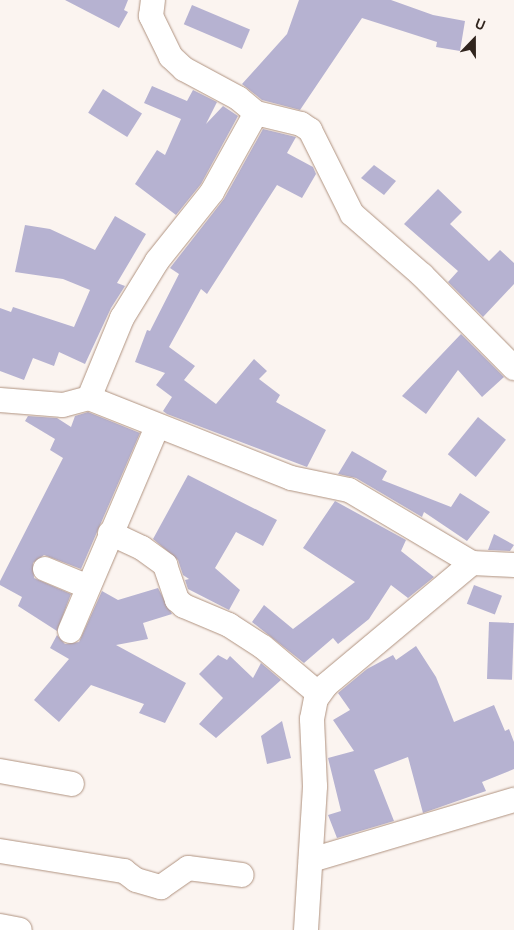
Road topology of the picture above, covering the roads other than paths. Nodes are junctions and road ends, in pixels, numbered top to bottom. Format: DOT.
graph roads {
  1 [pos="153,0"];
  2 [pos="256,113"];
  3 [pos="514,368"];
  4 [pos="89,398"];
  5 [pos="0,400"];
  6 [pos="157,427"];
  7 [pos="110,534"];
  8 [pos="472,563"];
  9 [pos="514,565"];
  10 [pos="46,569"];
  11 [pos="86,586"];
  12 [pos="70,631"];
  13 [pos="319,694"];
  14 [pos="0,771"];
  15 [pos="72,784"];
  16 [pos="514,800"];
  17 [pos="0,851"];
  18 [pos="311,860"];
  19 [pos="242,874"];
  20 [pos="0,926"];
  21 [pos="20,930"];
  22 [pos="306,930"];
  1 -- 2 [label="street"];
  2 -- 3 [label="street"];
  2 -- 4 [label="street"];
  4 -- 5 [label="street"];
  4 -- 6 [label="street"];
  6 -- 7 [label="street"];
  6 -- 8 [label="street"];
  7 -- 11 [label="street"];
  7 -- 13 [label="street"];
  8 -- 9 [label="street"];
  8 -- 13 [label="street"];
  10 -- 11 [label="street"];
  11 -- 12 [label="street"];
  13 -- 18 [label="street"];
  14 -- 15 [label="street"];
  16 -- 18 [label="street"];
  17 -- 19 [label="street"];
  18 -- 22 [label="street"];
  20 -- 21 [label="street"];
}
